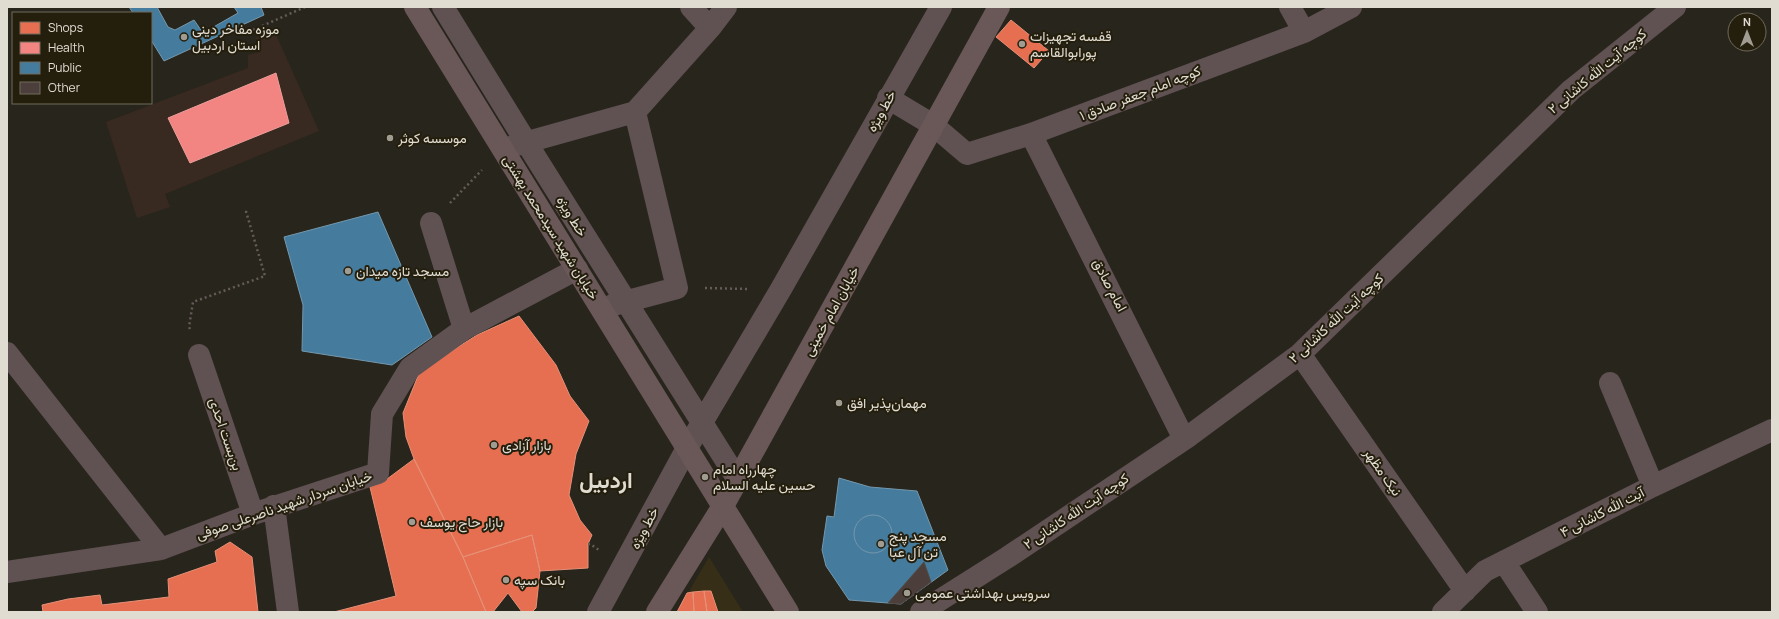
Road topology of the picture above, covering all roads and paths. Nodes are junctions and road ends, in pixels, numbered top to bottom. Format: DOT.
graph roads {
  1 [pos="305,7"];
  2 [pos="415,7"];
  3 [pos="443,7"];
  4 [pos="691,7"];
  5 [pos="726,7"];
  6 [pos="941,7"];
  7 [pos="999,7"];
  8 [pos="1290,7"];
  9 [pos="1351,7"];
  10 [pos="1676,7"];
  11 [pos="710,28"];
  12 [pos="253,30"];
  13 [pos="1304,32"];
  14 [pos="888,98"];
  15 [pos="635,112"];
  16 [pos="933,125"];
  17 [pos="1031,134"];
  18 [pos="526,142"];
  19 [pos="502,149"];
  20 [pos="245,208"];
  21 [pos="431,223"];
  22 [pos="577,269"];
  23 [pos="676,288"];
  24 [pos="781,289"];
  25 [pos="625,302"];
  26 [pos="600,308"];
  27 [pos="464,329"];
  28 [pos="7,353"];
  29 [pos="1300,354"];
  30 [pos="200,355"];
  31 [pos="1610,383"];
  32 [pos="702,424"];
  33 [pos="1772,430"];
  34 [pos="1186,438"];
  35 [pos="687,448"];
  36 [pos="738,480"];
  37 [pos="1653,486"];
  38 [pos="274,506"];
  39 [pos="723,506"];
  40 [pos="253,514"];
  41 [pos="161,548"];
  42 [pos="1504,562"];
  43 [pos="7,572"];
  44 [pos="1465,591"];
  45 [pos="288,612"];
  46 [pos="598,612"];
  47 [pos="657,612"];
  48 [pos="788,612"];
  49 [pos="921,612"];
  50 [pos="1443,612"];
  51 [pos="1537,612"];
  1 -- 12 [label="path"];
  2 -- 19 [label="main road, خیابان شهید سیدمحمد بهشتی"];
  3 -- 18 [label="street, خط ویژه"];
  4 -- 11 [label="street"];
  5 -- 11 [label="street"];
  6 -- 14 [label="street, خط ویژه"];
  7 -- 16 [label="main road, خیابان امام خمینی"];
  8 -- 13 [label="street"];
  9 -- 13 [label="street, کوچه امام جعفر صادق ۱"];
  10 -- 29 [label="street, کوچه آیت الله کاشانی ۲"];
  11 -- 15 [label="street"];
  13 -- 17 [label="street, کوچه امام جعفر صادق ۱"];
  14 -- 16 [label="street"];
  14 -- 24 [label="street, خط ویژه"];
  15 -- 18 [label="street"];
  15 -- 23 [label="street"];
  16 -- 17 [label="street, کوچه امام جعفر صادق ۱"];
  16 -- 36 [label="main road, خیابان امام خمینی"];
  17 -- 34 [label="street, امام صادق"];
  18 -- 19 [label="street"];
  18 -- 25 [label="street, خط ویژه"];
  19 -- 21 [label="path"];
  19 -- 22 [label="main road, خیابان شهید سیدمحمد بهشتی"];
  20 -- 30 [label="path"];
  21 -- 27 [label="street"];
  22 -- 26 [label="main road, خیابان شهید سیدمحمد بهشتی"];
  22 -- 27 [label="street, خیابان سردار شهید ناصرعلی صوفی"];
  23 -- 24 [label="path"];
  23 -- 25 [label="street"];
  24 -- 32 [label="street, خط ویژه"];
  25 -- 26 [label="street"];
  25 -- 32 [label="street, خط ویژه"];
  26 -- 35 [label="main road, خیابان شهید سیدمحمد بهشتی"];
  27 -- 38 [label="street, خیابان سردار شهید ناصرعلی صوفی"];
  28 -- 41 [label="street"];
  29 -- 34 [label="street, کوچه آیت الله کاشانی ۲"];
  29 -- 44 [label="street, نیک مظهر"];
  30 -- 40 [label="street, بن‌بست احدی"];
  31 -- 37 [label="street"];
  32 -- 35 [label="street, خط ویژه"];
  32 -- 36 [label="street"];
  33 -- 37 [label="street, آیت الله کاشانی ۴"];
  34 -- 49 [label="street, کوچه آیت الله کاشانی ۲"];
  35 -- 39 [label="main road, خیابان شهید سیدمحمد بهشتی"];
  35 -- 46 [label="street, خط ویژه"];
  36 -- 39 [label="main road, خیابان امام خمینی"];
  37 -- 42 [label="street, آیت الله کاشانی ۴"];
  38 -- 40 [label="street, خیابان سردار شهید ناصرعلی صوفی"];
  38 -- 45 [label="street"];
  39 -- 47 [label="main road, خیابان امام خمینی"];
  39 -- 48 [label="main road, خیابان شهید سیدمحمد بهشتی"];
  40 -- 41 [label="street, خیابان سردار شهید ناصرعلی صوفی"];
  41 -- 43 [label="street, خیابان سردار شهید ناصرعلی صوفی"];
  42 -- 44 [label="street, آیت الله کاشانی ۴"];
  42 -- 51 [label="street"];
  44 -- 50 [label="street, آیت الله کاشانی ۴"];
}
